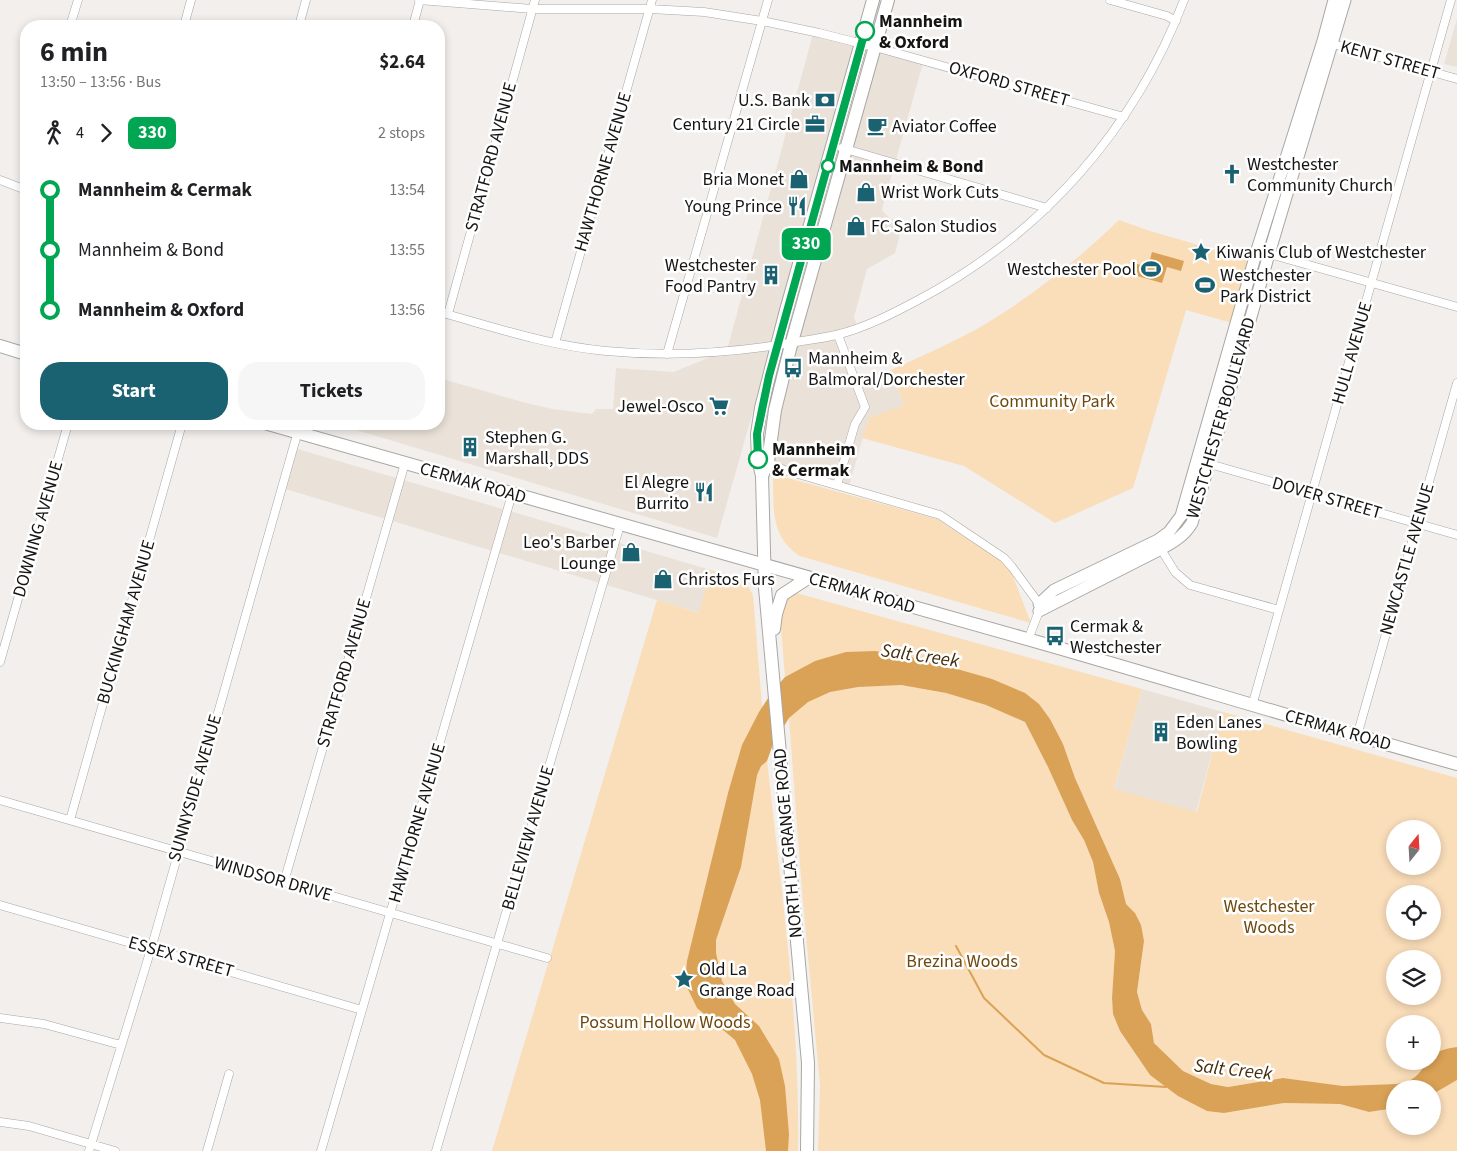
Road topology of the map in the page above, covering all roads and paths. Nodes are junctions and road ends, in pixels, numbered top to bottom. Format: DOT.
graph roads {
  1 [pos="78,0"];
  2 [pos="191,0"];
  3 [pos="306,0"];
  4 [pos="420,0"];
  5 [pos="535,0"];
  6 [pos="652,0"];
  7 [pos="768,0"];
  8 [pos="873,0"];
  9 [pos="888,0"];
  10 [pos="1110,0"];
  11 [pos="1184,0"];
  12 [pos="1334,0"];
  13 [pos="1345,0"];
  14 [pos="1451,0"];
  15 [pos="532,9"];
  16 [pos="650,10"];
  17 [pos="72,20"];
  18 [pos="186,20"];
  19 [pos="300,20"];
  20 [pos="415,20"];
  21 [pos="1176,21"];
  22 [pos="762,22"];
  23 [pos="1328,43"];
  24 [pos="861,44"];
  25 [pos="875,46"];
  26 [pos="1431,72"];
  27 [pos="1457,79"];
  28 [pos="1124,117"];
  29 [pos="833,145"];
  30 [pos="846,150"];
  31 [pos="0,180"];
  32 [pos="20,188"];
  33 [pos="1047,208"];
  34 [pos="1257,250"];
  35 [pos="1268,254"];
  36 [pos="1372,283"];
  37 [pos="1457,307"];
  38 [pos="445,313"];
  39 [pos="448,314"];
  40 [pos="838,335"];
  41 [pos="555,343"];
  42 [pos="792,343"];
  43 [pos="777,345"];
  44 [pos="0,346"];
  45 [pos="20,352"];
  46 [pos="668,354"];
  47 [pos="1457,383"];
  48 [pos="66,430"];
  49 [pos="180,430"];
  50 [pos="297,430"];
  51 [pos="304,430"];
  52 [pos="1197,461"];
  53 [pos="768,462"];
  54 [pos="405,463"];
  55 [pos="1209,464"];
  56 [pos="784,470"];
  57 [pos="763,476"];
  58 [pos="837,485"];
  59 [pos="1312,493"];
  60 [pos="512,494"];
  61 [pos="1417,523"];
  62 [pos="620,525"];
  63 [pos="1457,534"];
  64 [pos="1159,545"];
  65 [pos="763,566"];
  66 [pos="808,578"];
  67 [pos="1039,608"];
  68 [pos="1280,610"];
  69 [pos="1028,640"];
  70 [pos="771,659"];
  71 [pos="0,662"];
  72 [pos="1252,706"];
  73 [pos="1358,736"];
  74 [pos="1457,764"];
  75 [pos="0,800"];
  76 [pos="70,820"];
  77 [pos="177,851"];
  78 [pos="284,882"];
  79 [pos="0,905"];
  80 [pos="390,913"];
  81 [pos="497,944"];
  82 [pos="151,949"];
  83 [pos="547,958"];
  84 [pos="362,1010"];
  85 [pos="0,1018"];
  86 [pos="121,1045"];
  87 [pos="229,1074"];
  88 [pos="0,1122"];
  89 [pos="90,1148"];
  90 [pos="114,1151"];
  91 [pos="207,1151"];
  92 [pos="320,1151"];
  93 [pos="436,1151"];
  94 [pos="807,1151"];
  1 -- 17 [label="street"];
  2 -- 18 [label="street"];
  3 -- 19 [label="street"];
  4 -- 15 [label="street, OXFORD STREET"];
  4 -- 20 [label="street"];
  5 -- 15 [label="street, STRATFORD AVENUE"];
  6 -- 16 [label="street, HAWTHORNE AVENUE"];
  7 -- 22 [label="street"];
  8 -- 24 [label="main road"];
  9 -- 25 [label="main road"];
  10 -- 21 [label="street"];
  11 -- 21 [label="street"];
  12 -- 23 [label="street, WESTCHESTER BOULEVARD"];
  13 -- 23 [label="street, WESTCHESTER BOULEVARD"];
  14 -- 26 [label="street, HULL AVENUE"];
  15 -- 16 [label="street, OXFORD STREET"];
  15 -- 39 [label="street, STRATFORD AVENUE"];
  16 -- 22 [label="street, OXFORD STREET"];
  16 -- 41 [label="street, HAWTHORNE AVENUE"];
  21 -- 28 [label="street"];
  22 -- 24 [label="street, OXFORD STREET"];
  22 -- 46 [label="street"];
  23 -- 26 [label="street, KENT STREET"];
  23 -- 34 [label="street, WESTCHESTER BOULEVARD"];
  23 -- 35 [label="street, WESTCHESTER BOULEVARD"];
  24 -- 25 [label="street, OXFORD STREET"];
  24 -- 29 [label="main road"];
  25 -- 28 [label="street, OXFORD STREET"];
  25 -- 30 [label="main road"];
  26 -- 27 [label="street, KENT STREET"];
  26 -- 36 [label="street, HULL AVENUE"];
  28 -- 33 [label="street"];
  29 -- 30 [label="street"];
  29 -- 43 [label="main road"];
  30 -- 33 [label="street"];
  30 -- 42 [label="main road"];
  31 -- 32 [label="street"];
  33 -- 40 [label="street"];
  34 -- 35 [label="street"];
  34 -- 52 [label="street, WESTCHESTER BOULEVARD"];
  35 -- 36 [label="street"];
  35 -- 55 [label="street, WESTCHESTER BOULEVARD"];
  36 -- 37 [label="street"];
  36 -- 59 [label="street, HULL AVENUE"];
  38 -- 39 [label="street"];
  39 -- 41 [label="street"];
  40 -- 42 [label="street"];
  40 -- 58 [label="street"];
  41 -- 46 [label="street"];
  42 -- 43 [label="street"];
  42 -- 53 [label="main road"];
  43 -- 46 [label="street"];
  43 -- 57 [label="main road"];
  44 -- 45 [label="main road"];
  47 -- 61 [label="street, NEWCASTLE AVENUE"];
  48 -- 71 [label="street, DOWNING AVENUE"];
  49 -- 76 [label="street, BUCKINGHAM AVENUE"];
  50 -- 77 [label="street, SUNNYSIDE AVENUE"];
  51 -- 54 [label="main road, CERMAK ROAD"];
  52 -- 55 [label="street, DOVER STREET"];
  52 -- 64 [label="street, WESTCHESTER BOULEVARD"];
  53 -- 56 [label="street"];
  53 -- 57 [label="main road"];
  54 -- 60 [label="main road, CERMAK ROAD"];
  54 -- 78 [label="street, STRATFORD AVENUE"];
  55 -- 59 [label="street, DOVER STREET"];
  55 -- 64 [label="street, WESTCHESTER BOULEVARD"];
  56 -- 57 [label="street"];
  56 -- 58 [label="street"];
  57 -- 65 [label="main road, NORTH LA GRANGE ROAD"];
  58 -- 67 [label="street"];
  59 -- 61 [label="street, DOVER STREET"];
  59 -- 68 [label="street, HULL AVENUE"];
  60 -- 62 [label="main road, CERMAK ROAD"];
  60 -- 80 [label="street, HAWTHORNE AVENUE"];
  61 -- 63 [label="street, DOVER STREET"];
  61 -- 73 [label="street, NEWCASTLE AVENUE"];
  62 -- 65 [label="main road, CERMAK ROAD"];
  62 -- 81 [label="street, BELLEVIEW AVENUE"];
  64 -- 67 [label="street, WESTCHESTER BOULEVARD"];
  64 -- 68 [label="street"];
  65 -- 66 [label="main road, CERMAK ROAD"];
  65 -- 70 [label="main road, NORTH LA GRANGE ROAD"];
  66 -- 69 [label="main road, CERMAK ROAD"];
  66 -- 70 [label="main road"];
  67 -- 69 [label="street"];
  68 -- 72 [label="street, HULL AVENUE"];
  69 -- 72 [label="main road, CERMAK ROAD"];
  70 -- 94 [label="main road, NORTH LA GRANGE ROAD"];
  72 -- 73 [label="main road, CERMAK ROAD"];
  73 -- 74 [label="main road, CERMAK ROAD"];
  75 -- 76 [label="street, WINDSOR DRIVE"];
  76 -- 77 [label="street, WINDSOR DRIVE"];
  77 -- 78 [label="street, WINDSOR DRIVE"];
  77 -- 82 [label="street, SUNNYSIDE AVENUE"];
  78 -- 80 [label="street, WINDSOR DRIVE"];
  79 -- 82 [label="street, ESSEX STREET"];
  80 -- 81 [label="street, WINDSOR DRIVE"];
  80 -- 84 [label="street, HAWTHORNE AVENUE"];
  81 -- 83 [label="street, WINDSOR DRIVE"];
  81 -- 93 [label="street, BELLEVIEW AVENUE"];
  82 -- 84 [label="street, ESSEX STREET"];
  82 -- 86 [label="street, SUNNYSIDE AVENUE"];
  84 -- 92 [label="street, HAWTHORNE AVENUE"];
  85 -- 86 [label="street"];
  86 -- 89 [label="street, SUNNYSIDE AVENUE"];
  87 -- 91 [label="street"];
  88 -- 89 [label="street"];
  89 -- 90 [label="street"];
}
